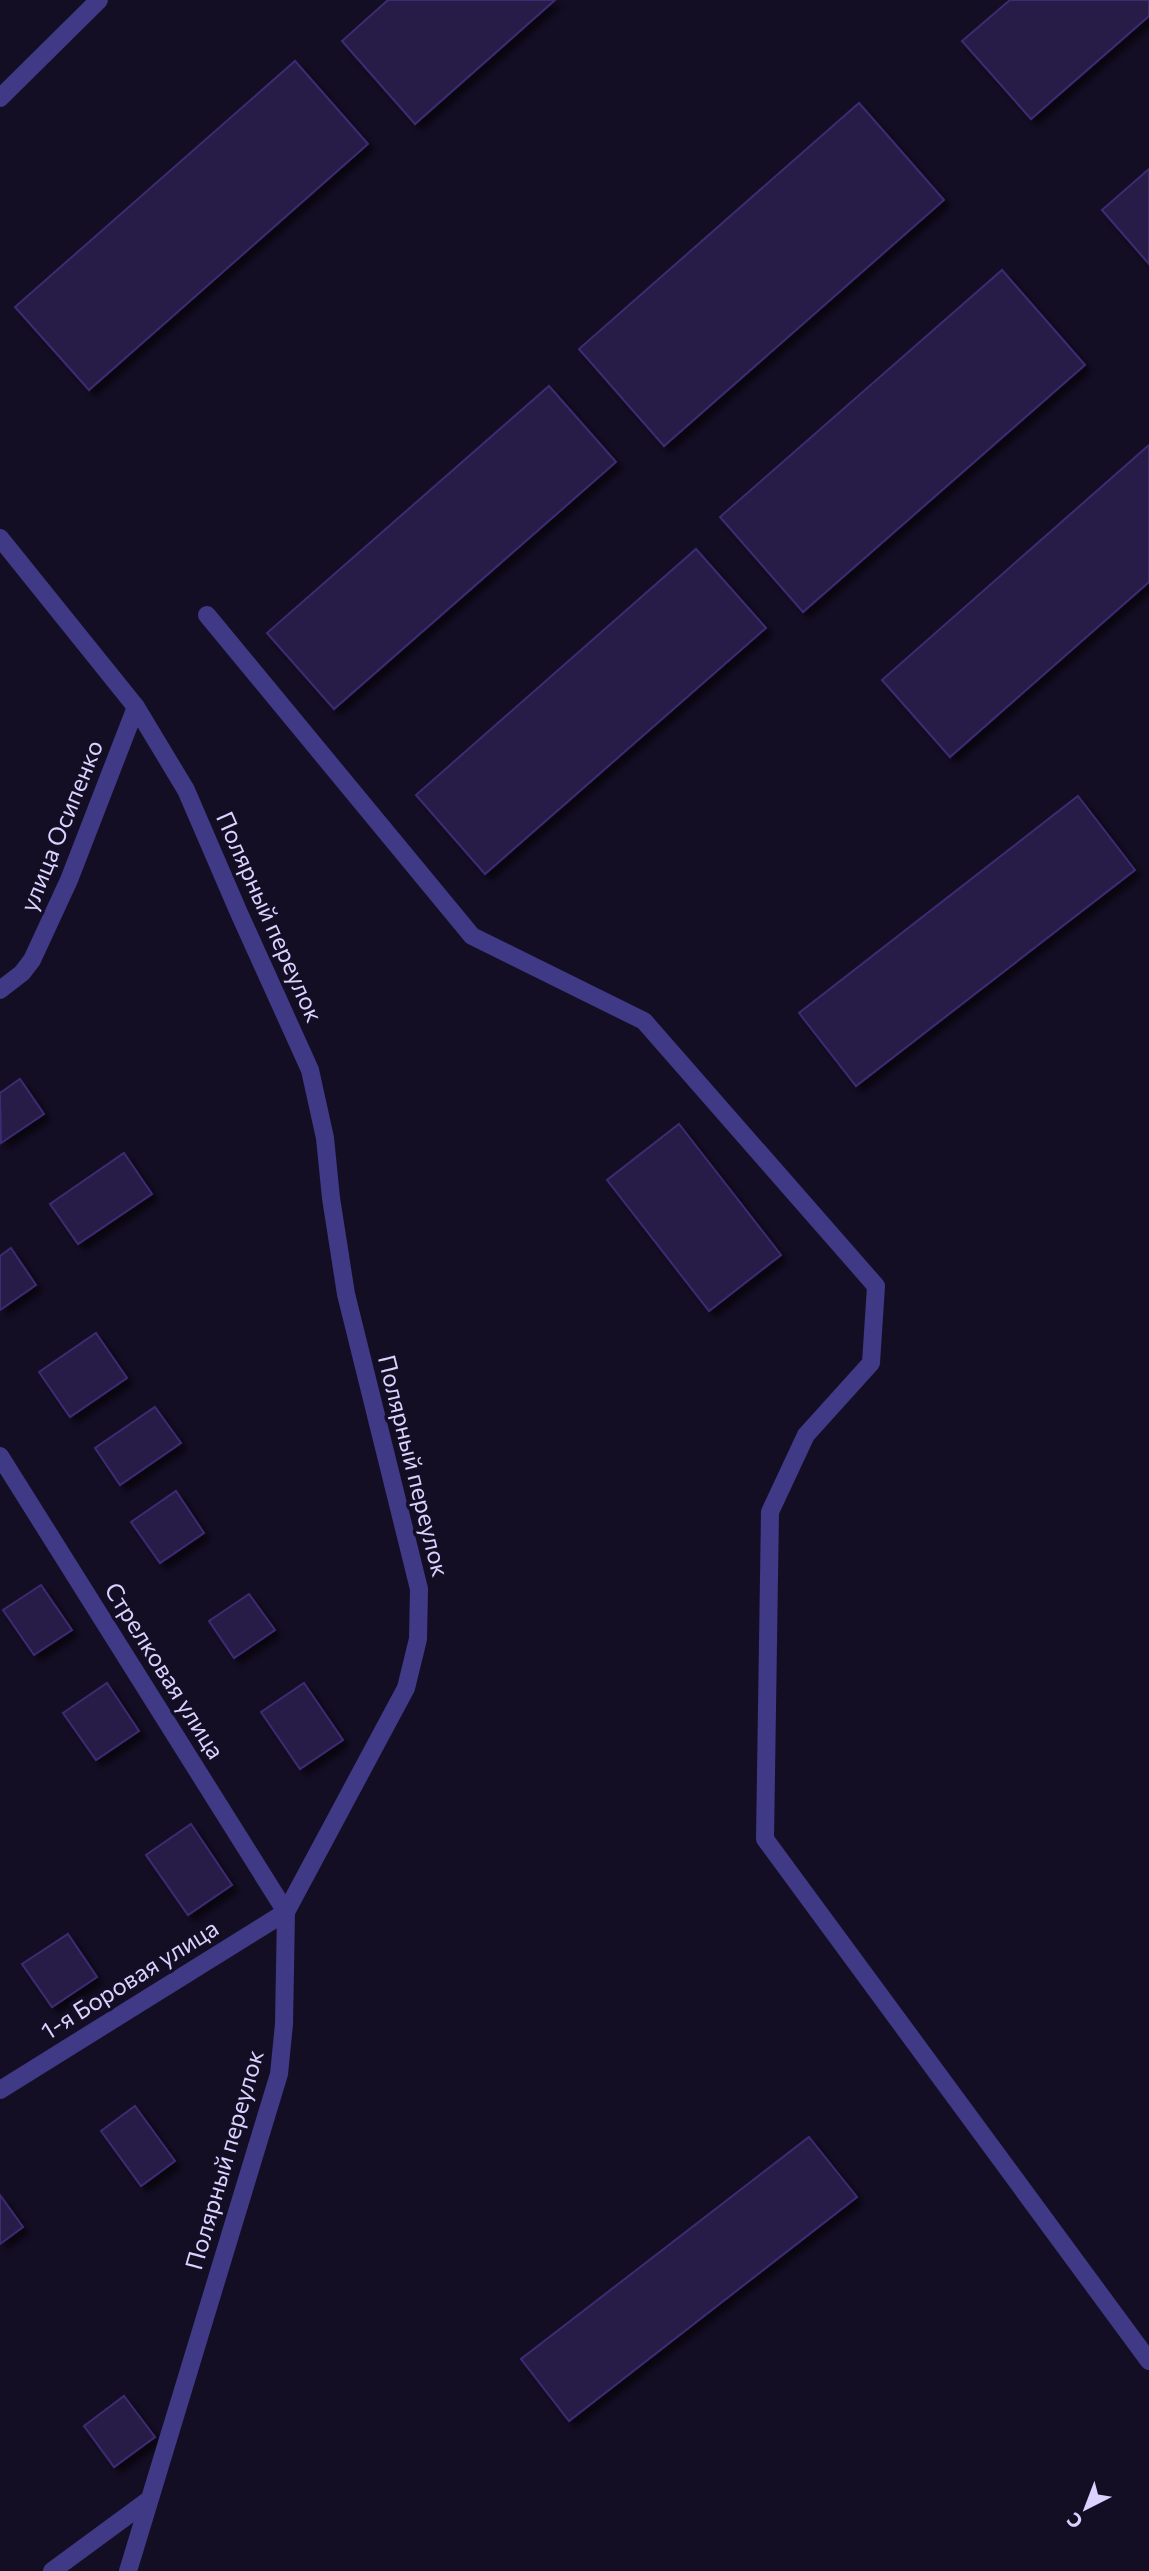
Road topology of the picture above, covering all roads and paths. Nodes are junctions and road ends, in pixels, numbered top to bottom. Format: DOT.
graph roads {
  1 [pos="99,0"];
  2 [pos="0,98"];
  3 [pos="0,538"];
  4 [pos="207,615"];
  5 [pos="136,707"];
  6 [pos="0,990"];
  7 [pos="0,1456"];
  8 [pos="286,1912"];
  9 [pos="0,2090"];
  10 [pos="1149,2361"];
  11 [pos="150,2499"];
  12 [pos="52,2571"];
  13 [pos="128,2571"];
  1 -- 2 [label="street"];
  3 -- 5 [label="street, Полярный переулок"];
  4 -- 10 [label="street"];
  5 -- 6 [label="street, улица Осипенко"];
  5 -- 8 [label="street, Полярный переулок"];
  7 -- 8 [label="street, Стрелковая улица"];
  8 -- 9 [label="street, 1-я Боровая улица"];
  8 -- 11 [label="street, Полярный переулок"];
  11 -- 12 [label="street"];
  11 -- 13 [label="street, Полярный переулок"];
}
